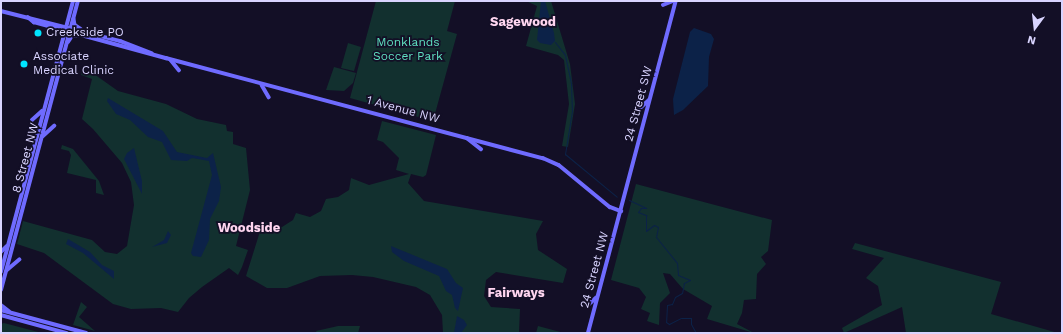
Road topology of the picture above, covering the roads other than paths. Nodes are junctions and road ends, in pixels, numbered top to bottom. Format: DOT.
graph roads {
  1 [pos="73,1"];
  2 [pos="78,1"];
  3 [pos="673,1"];
  4 [pos="676,1"];
  5 [pos="663,5"];
  6 [pos="1,11"];
  7 [pos="75,11"];
  8 [pos="65,28"];
  9 [pos="70,30"];
  10 [pos="84,31"];
  11 [pos="84,36"];
  12 [pos="66,45"];
  13 [pos="168,59"];
  14 [pos="179,70"];
  15 [pos="260,83"];
  16 [pos="269,96"];
  17 [pos="650,99"];
  18 [pos="44,109"];
  19 [pos="639,109"];
  20 [pos="32,120"];
  21 [pos="54,126"];
  22 [pos="464,136"];
  23 [pos="41,140"];
  24 [pos="481,149"];
  25 [pos="621,211"];
  26 [pos="8,243"];
  27 [pos="1,252"];
  28 [pos="19,260"];
  29 [pos="3,273"];
  30 [pos="1,290"];
  31 [pos="598,295"];
  32 [pos="1,305"];
  33 [pos="587,306"];
  34 [pos="1,310"];
  35 [pos="12,313"];
  36 [pos="1,316"];
  37 [pos="67,333"];
  38 [pos="86,333"];
  39 [pos="588,333"];
  1 -- 8 [label="street, 8 Street NW"];
  2 -- 7 [label="street, 8 Street NW"];
  3 -- 5 [label="street"];
  4 -- 17 [label="street, 24 Street SW"];
  6 -- 8 [label="street, 1 Avenue NW"];
  7 -- 9 [label="street, 8 Street NW"];
  7 -- 10 [label="street"];
  8 -- 9 [label="street, 1 Avenue NW"];
  8 -- 18 [label="street, 8 Street NW"];
  9 -- 10 [label="street, 1 Avenue NW"];
  9 -- 11 [label="street, 1 Avenue NW"];
  9 -- 12 [label="street, 8 Street NW"];
  10 -- 13 [label="street, 1 Avenue NW"];
  11 -- 12 [label="street"];
  11 -- 13 [label="street, 1 Avenue NW"];
  12 -- 23 [label="street, 8 Street NW"];
  13 -- 14 [label="street"];
  13 -- 15 [label="street, 1 Avenue NW"];
  15 -- 16 [label="street"];
  15 -- 22 [label="street, 1 Avenue NW"];
  17 -- 19 [label="street"];
  17 -- 25 [label="street, 24 Street SW"];
  18 -- 20 [label="street"];
  18 -- 26 [label="street, 8 Street NW"];
  21 -- 23 [label="street"];
  22 -- 24 [label="street"];
  22 -- 25 [label="street, 1 Avenue NW"];
  23 -- 29 [label="street, 8 Street NW"];
  25 -- 31 [label="street, 24 Street NW"];
  26 -- 27 [label="street"];
  26 -- 29 [label="street, 8 Street NW"];
  28 -- 29 [label="street"];
  29 -- 30 [label="street, 8 Street NW"];
  31 -- 33 [label="street"];
  31 -- 39 [label="street, 24 Street NW"];
  32 -- 35 [label="street"];
  34 -- 35 [label="street"];
  35 -- 38 [label="street"];
  36 -- 37 [label="street"];
}
